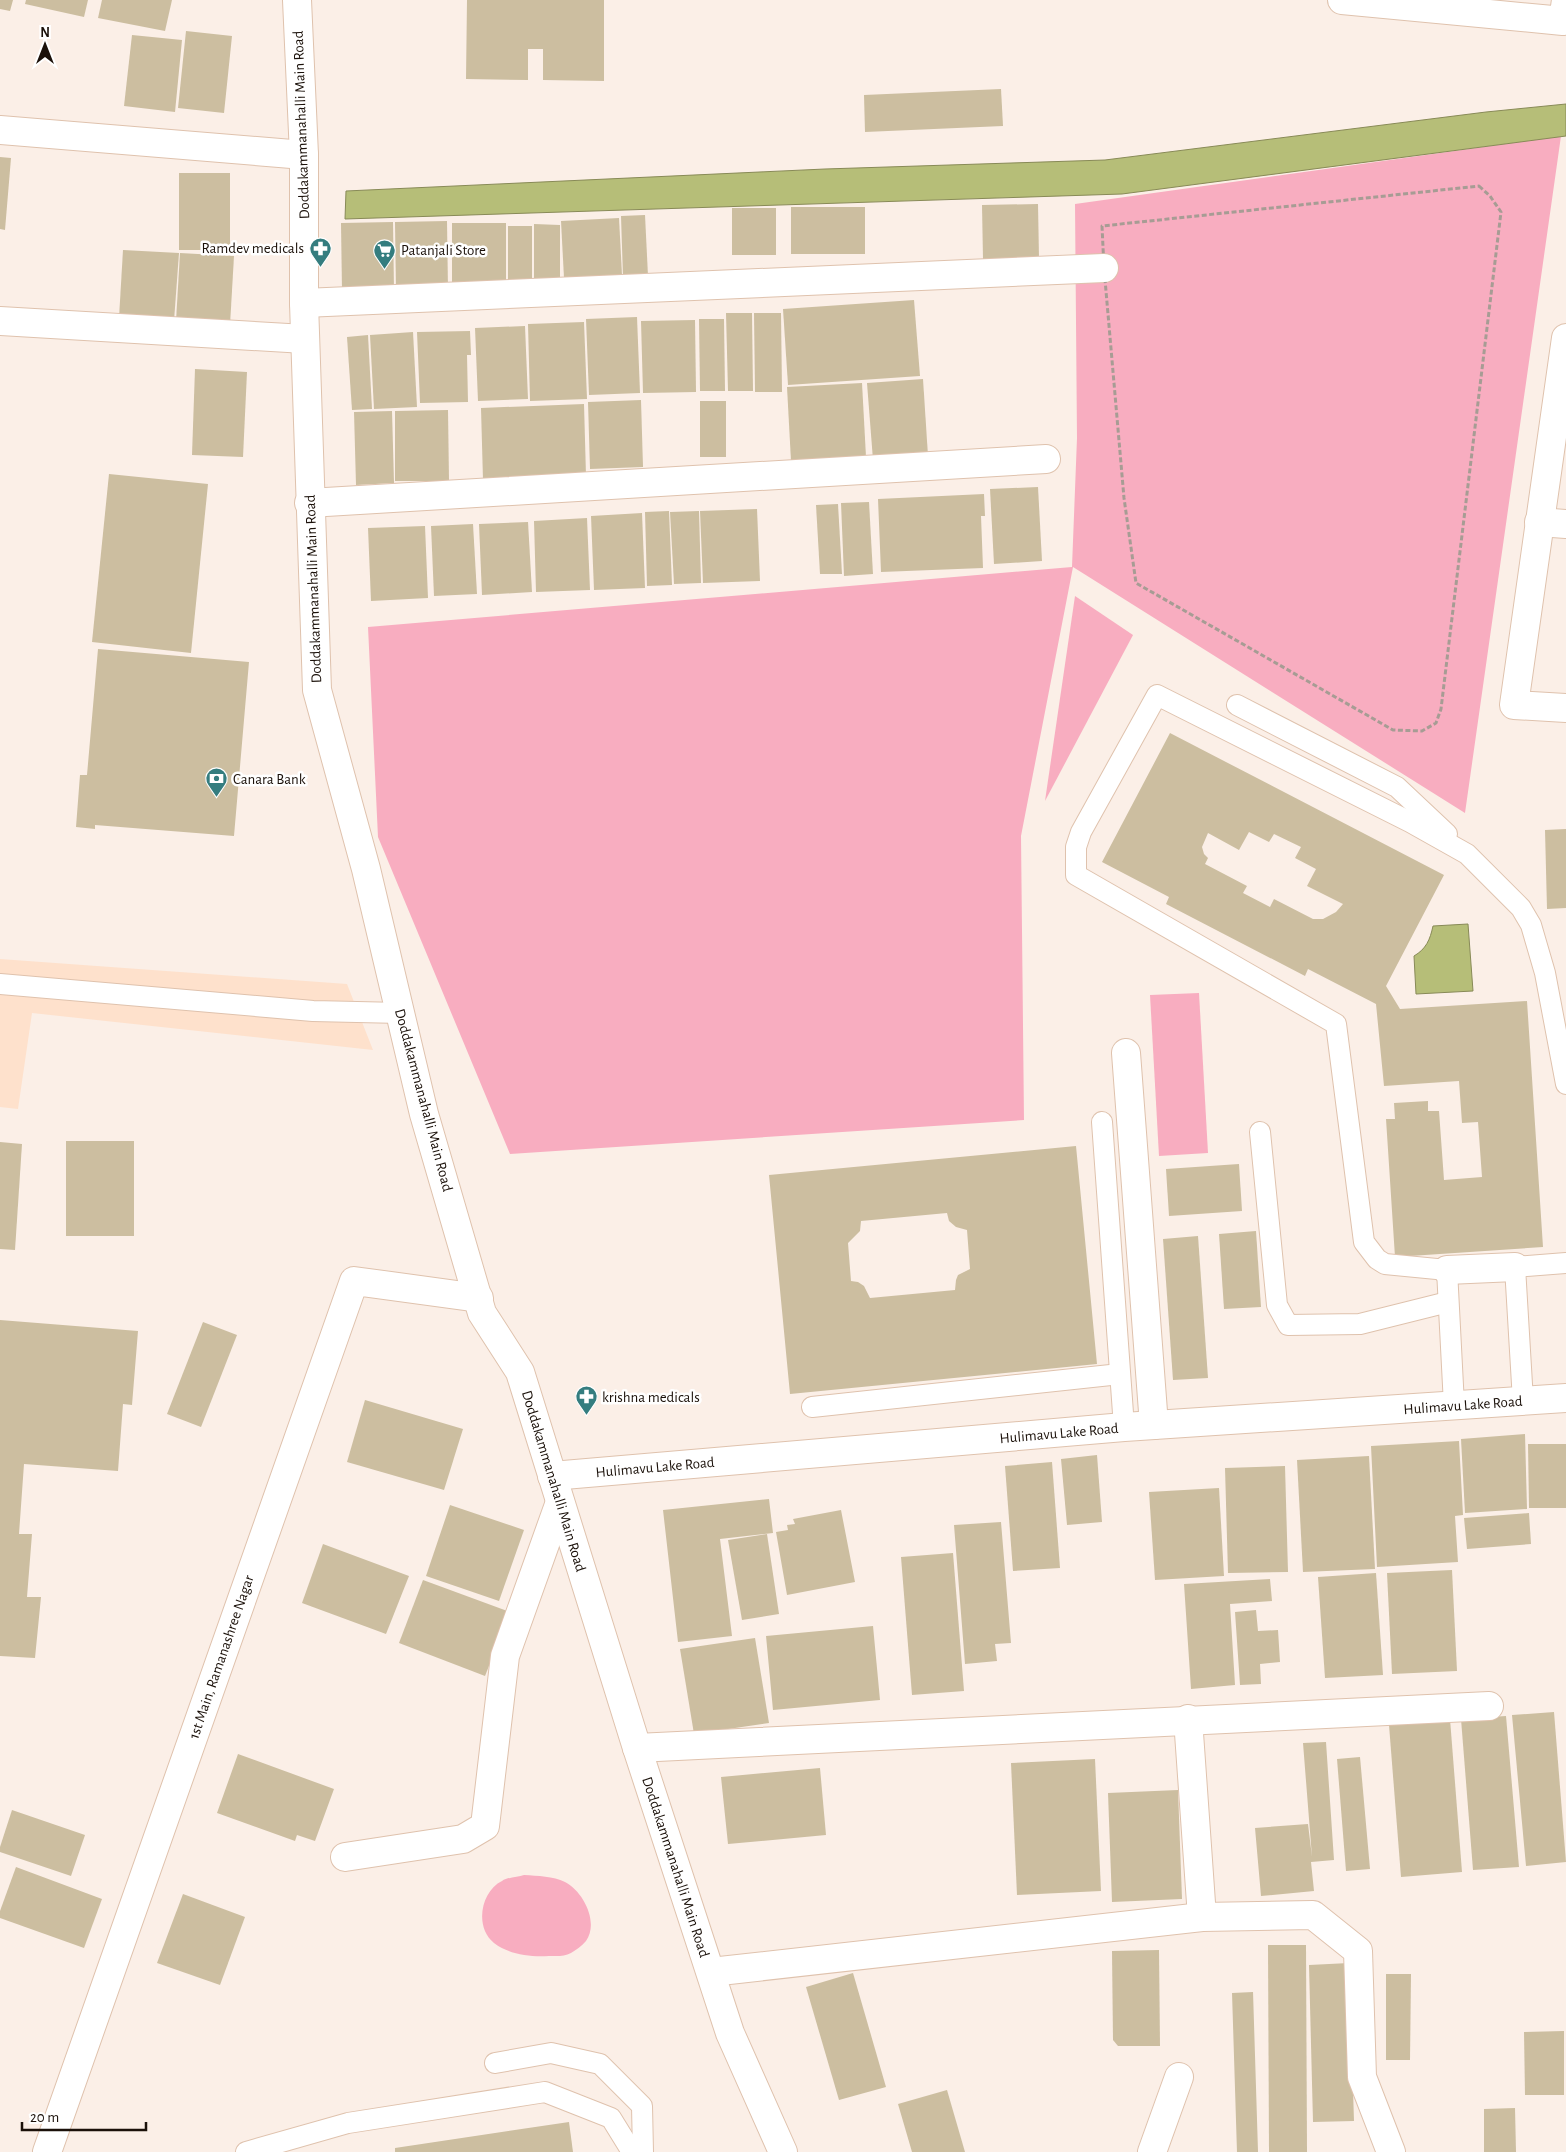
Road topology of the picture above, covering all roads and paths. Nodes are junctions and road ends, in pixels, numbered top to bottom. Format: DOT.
graph roads {
  1 [pos="297,0"];
  2 [pos="1342,0"];
  3 [pos="1566,0"];
  4 [pos="0,130"];
  5 [pos="304,155"];
  6 [pos="1104,268"];
  7 [pos="304,303"];
  8 [pos="0,321"];
  9 [pos="305,339"];
  10 [pos="1565,354"];
  11 [pos="1046,459"];
  12 [pos="309,503"];
  13 [pos="1539,522"];
  14 [pos="1566,524"];
  15 [pos="1237,705"];
  16 [pos="1566,708"];
  17 [pos="1467,854"];
  18 [pos="0,984"];
  19 [pos="401,1013"];
  20 [pos="1126,1053"];
  21 [pos="1566,1084"];
  22 [pos="1102,1122"];
  23 [pos="1260,1132"];
  24 [pos="1566,1263"];
  25 [pos="1515,1267"];
  26 [pos="1446,1270"];
  27 [pos="479,1298"];
  28 [pos="1448,1302"];
  29 [pos="1120,1374"];
  30 [pos="1566,1398"];
  31 [pos="1523,1401"];
  32 [pos="1454,1405"];
  33 [pos="812,1407"];
  34 [pos="1154,1425"];
  35 [pos="1124,1427"];
  36 [pos="552,1476"];
  37 [pos="560,1502"];
  38 [pos="1489,1706"];
  39 [pos="1188,1719"];
  40 [pos="637,1748"];
  41 [pos="345,1856"];
  42 [pos="1202,1917"];
  43 [pos="711,1972"];
  44 [pos="495,2063"];
  45 [pos="1179,2077"];
  46 [pos="46,2152"];
  47 [pos="246,2152"];
  48 [pos="632,2152"];
  49 [pos="643,2152"];
  50 [pos="783,2152"];
  51 [pos="1152,2152"];
  52 [pos="1391,2152"];
  1 -- 5 [label="street, Doddakammanahalli Main Road"];
  2 -- 3 [label="street"];
  4 -- 5 [label="street"];
  5 -- 7 [label="street, Doddakammanahalli Main Road"];
  6 -- 6 [label="path"];
  6 -- 7 [label="street"];
  7 -- 9 [label="street, Doddakammanahalli Main Road"];
  8 -- 9 [label="street"];
  9 -- 12 [label="street, Doddakammanahalli Main Road"];
  10 -- 13 [label="street"];
  11 -- 12 [label="street"];
  12 -- 19 [label="street, Doddakammanahalli Main Road"];
  13 -- 14 [label="street"];
  13 -- 16 [label="street"];
  15 -- 17 [label="lane"];
  17 -- 21 [label="lane"];
  17 -- 26 [label="lane"];
  18 -- 19 [label="lane"];
  19 -- 27 [label="street, Doddakammanahalli Main Road"];
  20 -- 34 [label="street"];
  22 -- 29 [label="lane"];
  23 -- 28 [label="lane"];
  24 -- 25 [label="lane"];
  25 -- 26 [label="street"];
  25 -- 31 [label="lane"];
  26 -- 28 [label="lane"];
  27 -- 36 [label="street, Doddakammanahalli Main Road"];
  27 -- 46 [label="street, 1st Main, Ramanashree Nagar"];
  28 -- 32 [label="lane"];
  29 -- 33 [label="lane"];
  29 -- 35 [label="lane"];
  30 -- 31 [label="street, Hulimavu Lake Road"];
  31 -- 32 [label="street, Hulimavu Lake Road"];
  32 -- 34 [label="street, Hulimavu Lake Road"];
  34 -- 35 [label="street, Hulimavu Lake Road"];
  35 -- 36 [label="street, Hulimavu Lake Road"];
  36 -- 37 [label="street, Doddakammanahalli Main Road"];
  37 -- 40 [label="street, Doddakammanahalli Main Road"];
  37 -- 41 [label="street"];
  38 -- 39 [label="street"];
  39 -- 40 [label="street"];
  39 -- 42 [label="street"];
  40 -- 43 [label="street, Doddakammanahalli Main Road"];
  42 -- 43 [label="street"];
  42 -- 52 [label="street"];
  43 -- 50 [label="street, Doddakammanahalli Main Road"];
  44 -- 49 [label="lane"];
  45 -- 51 [label="street"];
  47 -- 48 [label="lane"];
}
